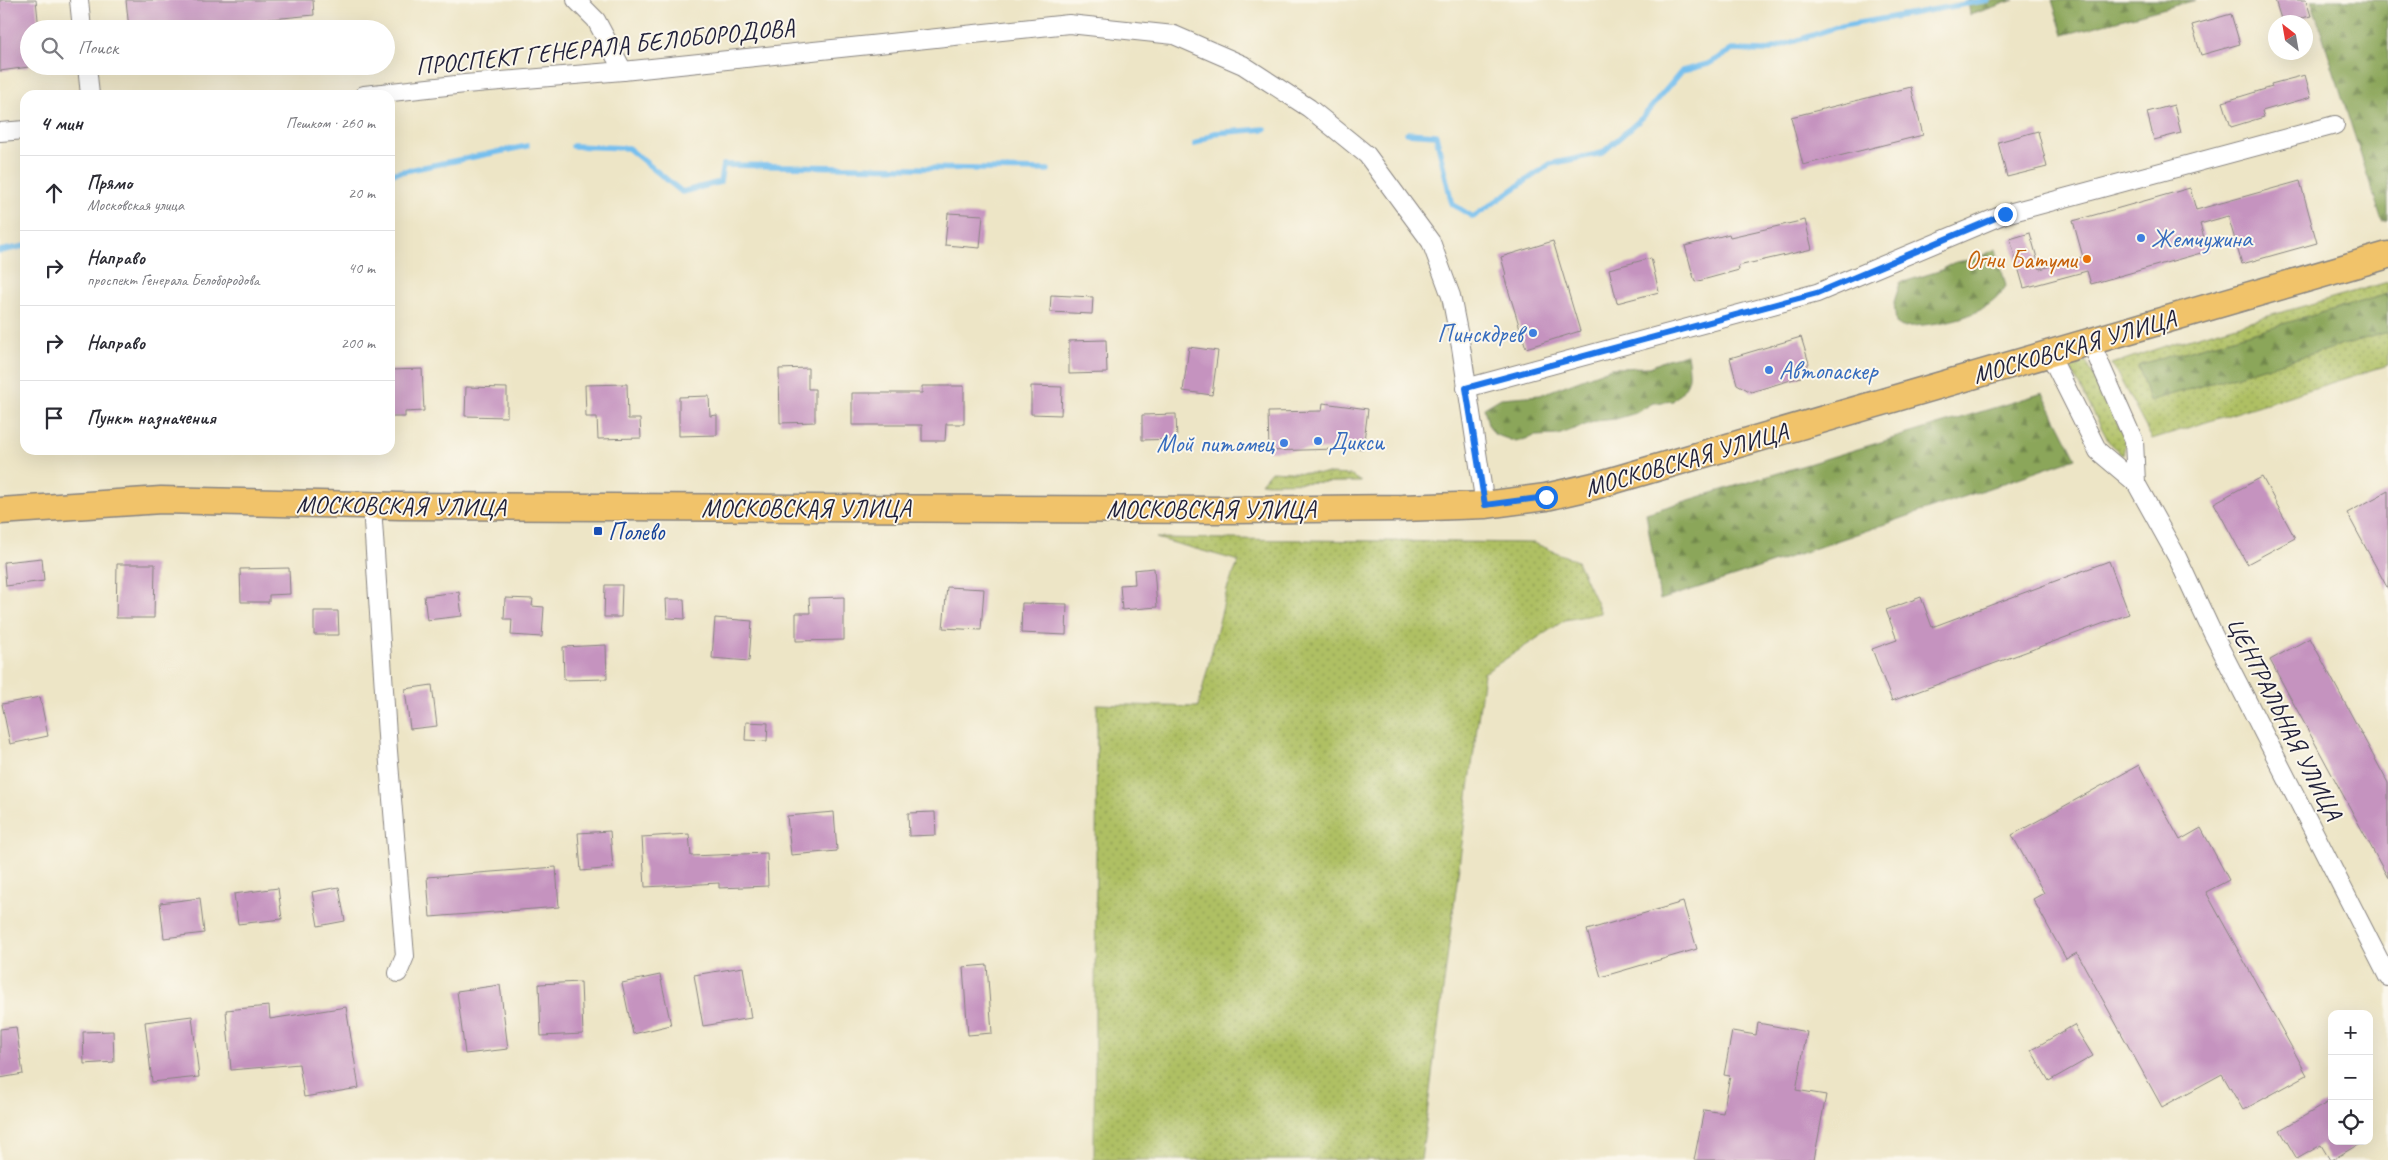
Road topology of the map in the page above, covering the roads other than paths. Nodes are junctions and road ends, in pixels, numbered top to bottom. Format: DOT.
graph roads {
  1 [pos="79,0"];
  2 [pos="576,0"];
  3 [pos="81,20"];
  4 [pos="623,71"];
  5 [pos="88,75"];
  6 [pos="89,90"];
  7 [pos="395,92"];
  8 [pos="2335,125"];
  9 [pos="20,130"];
  10 [pos="0,132"];
  11 [pos="2388,255"];
  12 [pos="2090,341"];
  13 [pos="2049,353"];
  14 [pos="1466,388"];
  15 [pos="2136,483"];
  16 [pos="1485,505"];
  17 [pos="372,506"];
  18 [pos="0,511"];
  19 [pos="398,973"];
  20 [pos="2388,977"];
  1 -- 3 [label="street"];
  2 -- 4 [label="street"];
  4 -- 7 [label="street, ПРОСПЕКТ ГЕНЕРАЛА БЕЛОБОРОДОВА"];
  4 -- 14 [label="street, ПРОСПЕКТ ГЕНЕРАЛА БЕЛОБОРОДОВА"];
  5 -- 6 [label="street"];
  8 -- 14 [label="street"];
  9 -- 10 [label="street"];
  11 -- 12 [label="main road, МОСКОВСКАЯ УЛИЦА"];
  12 -- 13 [label="main road, МОСКОВСКАЯ УЛИЦА"];
  12 -- 15 [label="street"];
  13 -- 15 [label="street"];
  13 -- 16 [label="main road, МОСКОВСКАЯ УЛИЦА"];
  14 -- 16 [label="street, ПРОСПЕКТ ГЕНЕРАЛА БЕЛОБОРОДОВА"];
  15 -- 20 [label="street, ЦЕНТРАЛЬНАЯ УЛИЦА"];
  16 -- 17 [label="main road, МОСКОВСКАЯ УЛИЦА"];
  17 -- 18 [label="main road, МОСКОВСКАЯ УЛИЦА"];
  17 -- 19 [label="street"];
}
